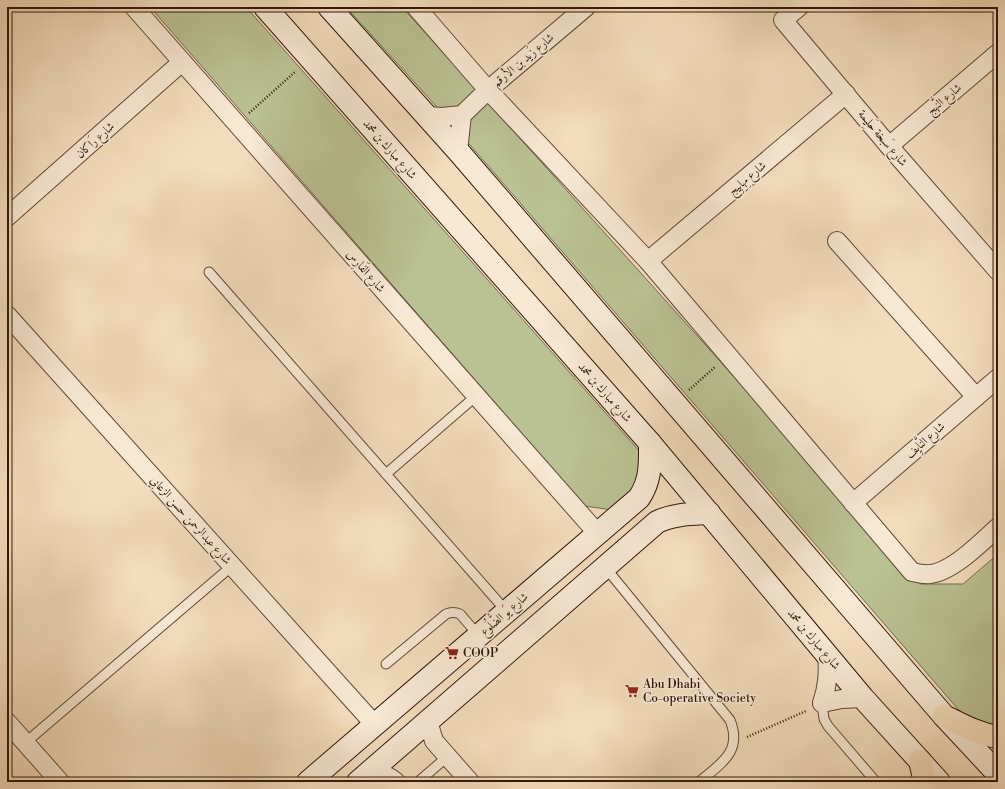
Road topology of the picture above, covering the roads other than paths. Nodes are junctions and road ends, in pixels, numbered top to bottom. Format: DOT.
graph roads {
  1 [pos="134,7"];
  2 [pos="265,7"];
  3 [pos="329,7"];
  4 [pos="416,7"];
  5 [pos="586,7"];
  6 [pos="799,7"];
  7 [pos="998,53"];
  8 [pos="182,62"];
  9 [pos="488,90"];
  10 [pos="846,94"];
  11 [pos="462,115"];
  12 [pos="427,116"];
  13 [pos="889,146"];
  14 [pos="458,150"];
  15 [pos="7,217"];
  16 [pos="837,242"];
  17 [pos="648,261"];
  18 [pos="998,271"];
  19 [pos="209,272"];
  20 [pos="7,315"];
  21 [pos="998,378"];
  22 [pos="476,396"];
  23 [pos="976,397"];
  24 [pos="650,443"];
  25 [pos="386,474"];
  26 [pos="853,503"];
  27 [pos="708,513"];
  28 [pos="998,527"];
  29 [pos="598,534"];
  30 [pos="232,566"];
  31 [pos="605,567"];
  32 [pos="507,612"];
  33 [pos="479,636"];
  34 [pos="827,654"];
  35 [pos="386,664"];
  36 [pos="863,698"];
  37 [pos="822,703"];
  38 [pos="944,716"];
  39 [pos="428,721"];
  40 [pos="7,722"];
  41 [pos="375,725"];
  42 [pos="998,737"];
  43 [pos="25,743"];
  44 [pos="447,757"];
  45 [pos="920,761"];
  46 [pos="998,774"];
  47 [pos="364,776"];
  48 [pos="54,778"];
  49 [pos="308,782"];
  50 [pos="396,782"];
  51 [pos="418,782"];
  52 [pos="470,782"];
  53 [pos="698,782"];
  54 [pos="876,782"];
  55 [pos="924,782"];
  56 [pos="939,782"];
  1 -- 8 [label="street, شارع الفَارِس"];
  2 -- 24 [label="main road, شارع مبارك بن محمد"];
  3 -- 12 [label="main road"];
  4 -- 9 [label="street"];
  5 -- 9 [label="street, شارع زَيد بن الأرقم"];
  6 -- 10 [label="street, شارع سَبخة حَلِيمة"];
  7 -- 13 [label="street, شارع النَّهج"];
  8 -- 15 [label="street, شارع رَاكان"];
  8 -- 22 [label="street, شارع الفَارِس"];
  9 -- 11 [label="street, شارع زَيد بن الأرقم"];
  9 -- 17 [label="street"];
  10 -- 13 [label="street, شارع سَبخة حَلِيمة"];
  10 -- 17 [label="street, شارع مِهابِيج"];
  11 -- 12 [label="street"];
  11 -- 14 [label="street"];
  12 -- 14 [label="main road"];
  13 -- 18 [label="street, شارع سَبخة حَلِيمة"];
  14 -- 38 [label="main road"];
  16 -- 23 [label="street"];
  17 -- 26 [label="street"];
  19 -- 25 [label="lane"];
  20 -- 30 [label="street, شارع عبدالرحمن حسن الزعابي"];
  21 -- 23 [label="street, شارع النَّايِف"];
  22 -- 25 [label="lane"];
  22 -- 29 [label="street, شارع الفَارِس"];
  23 -- 26 [label="street, شارع النَّايِف"];
  24 -- 27 [label="main road, شارع مبارك بن محمد"];
  24 -- 29 [label="main road, شارع يَو الضُّلُوع"];
  25 -- 32 [label="lane"];
  26 -- 28 [label="street"];
  27 -- 31 [label="main road"];
  27 -- 34 [label="main road, شارع مبارك بن محمد"];
  29 -- 32 [label="main road, شارع يَو الضُّلُوع"];
  30 -- 41 [label="street, شارع عبدالرحمن حسن الزعابي"];
  30 -- 43 [label="lane"];
  31 -- 39 [label="main road"];
  31 -- 53 [label="lane"];
  32 -- 33 [label="main road, شارع يَو الضُّلُوع"];
  33 -- 35 [label="lane"];
  33 -- 41 [label="main road, شارع يَو الضُّلُوع"];
  34 -- 36 [label="main road, شارع مبارك بن محمد"];
  34 -- 37 [label="street"];
  36 -- 37 [label="street"];
  36 -- 45 [label="main road, شارع مبارك بن محمد"];
  37 -- 54 [label="lane"];
  38 -- 42 [label="main road"];
  38 -- 46 [label="main road"];
  39 -- 44 [label="street"];
  39 -- 47 [label="main road"];
  40 -- 43 [label="street"];
  41 -- 49 [label="main road, شارع يَو الضُّلُوع"];
  43 -- 48 [label="street"];
  44 -- 51 [label="lane"];
  44 -- 52 [label="street"];
  45 -- 55 [label="main road"];
  45 -- 56 [label="main road, شارع مبارك بن محمد"];
  47 -- 50 [label="street"];
}
